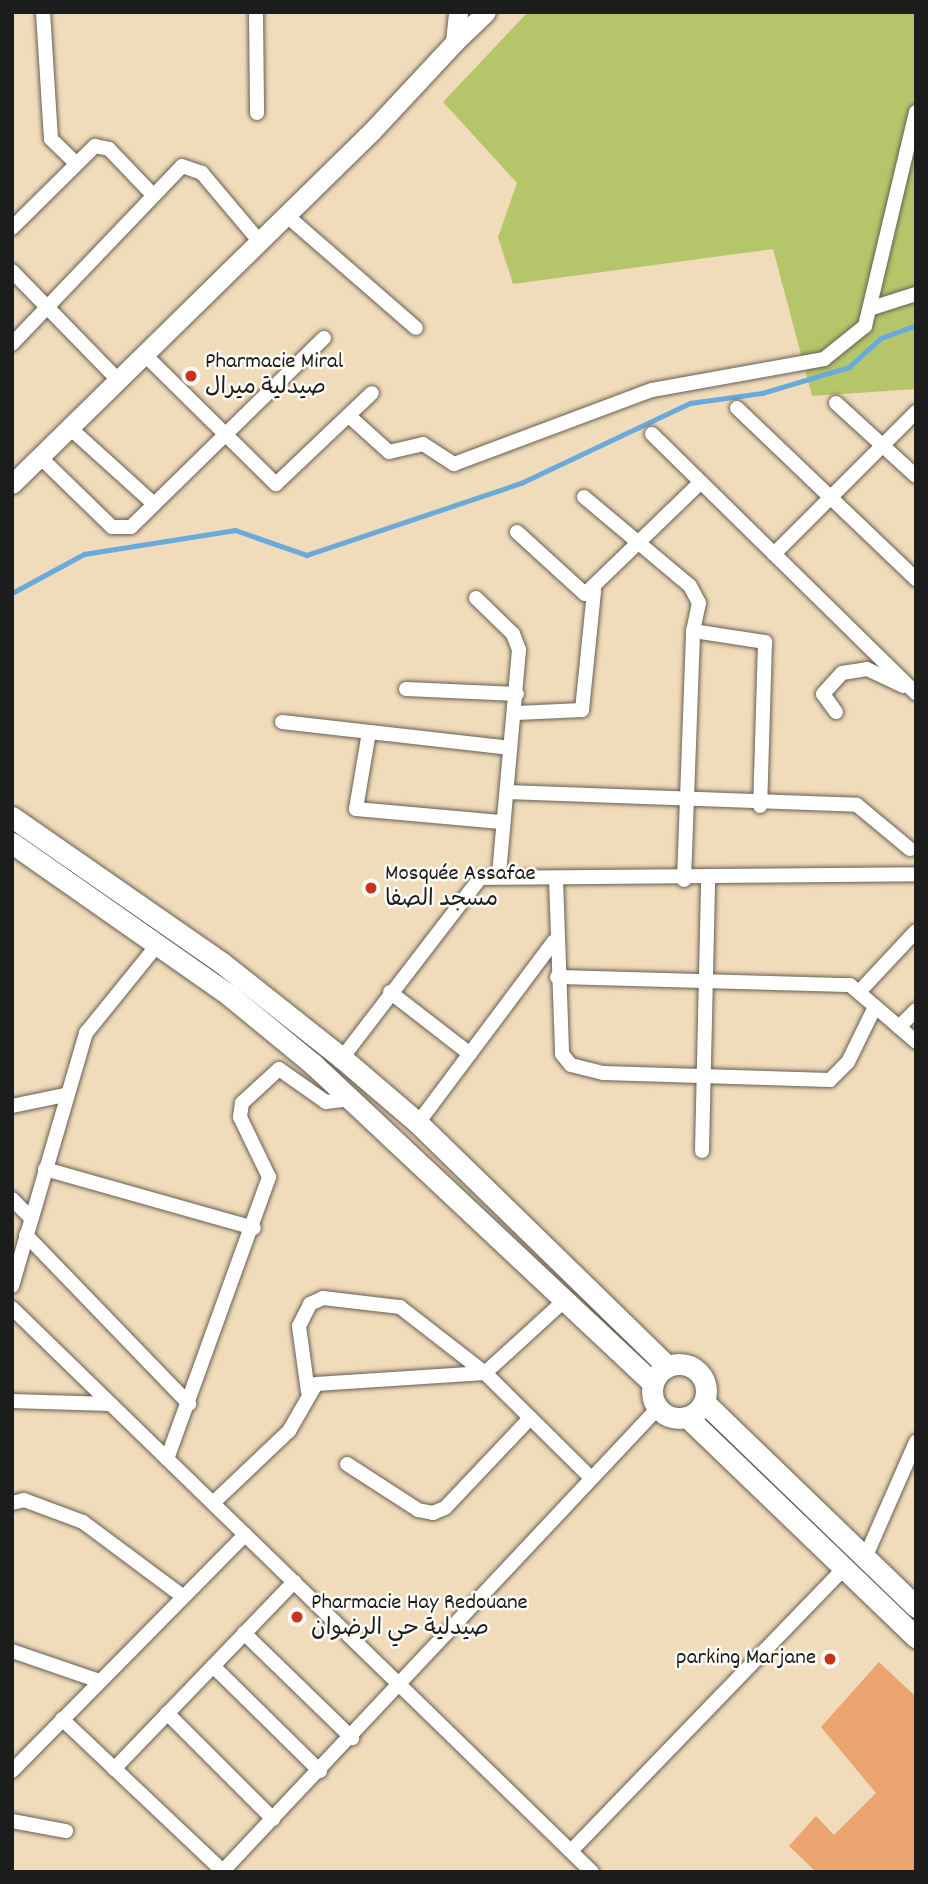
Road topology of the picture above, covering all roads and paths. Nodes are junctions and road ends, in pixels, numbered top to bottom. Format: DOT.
graph roads {
  1 [pos="43,12"];
  2 [pos="256,12"];
  3 [pos="458,12"];
  4 [pos="486,12"];
  5 [pos="455,42"];
  6 [pos="916,111"];
  7 [pos="257,113"];
  8 [pos="75,162"];
  9 [pos="152,195"];
  10 [pos="286,215"];
  11 [pos="12,228"];
  12 [pos="260,242"];
  13 [pos="12,271"];
  14 [pos="916,293"];
  15 [pos="48,306"];
  16 [pos="872,308"];
  17 [pos="416,328"];
  18 [pos="324,338"];
  19 [pos="12,345"];
  20 [pos="145,355"];
  21 [pos="119,381"];
  22 [pos="372,393"];
  23 [pos="836,403"];
  24 [pos="737,408"];
  25 [pos="916,412"];
  26 [pos="349,416"];
  27 [pos="71,429"];
  28 [pos="652,434"];
  29 [pos="223,435"];
  30 [pos="882,446"];
  31 [pos="41,458"];
  32 [pos="916,476"];
  33 [pos="701,482"];
  34 [pos="12,484"];
  35 [pos="584,497"];
  36 [pos="831,497"];
  37 [pos="154,504"];
  38 [pos="517,532"];
  39 [pos="643,544"];
  40 [pos="774,554"];
  41 [pos="916,579"];
  42 [pos="594,591"];
  43 [pos="476,598"];
  44 [pos="693,631"];
  45 [pos="406,689"];
  46 [pos="915,690"];
  47 [pos="517,694"];
  48 [pos="836,712"];
  49 [pos="516,713"];
  50 [pos="282,722"];
  51 [pos="369,732"];
  52 [pos="509,748"];
  53 [pos="507,792"];
  54 [pos="686,803"];
  55 [pos="760,806"];
  56 [pos="12,817"];
  57 [pos="503,822"];
  58 [pos="12,843"];
  59 [pos="913,845"];
  60 [pos="914,872"];
  61 [pos="499,876"];
  62 [pos="556,879"];
  63 [pos="684,880"];
  64 [pos="708,881"];
  65 [pos="916,931"];
  66 [pos="554,942"];
  67 [pos="158,944"];
  68 [pos="557,977"];
  69 [pos="704,980"];
  70 [pos="390,992"];
  71 [pos="859,992"];
  72 [pos="875,1007"];
  73 [pos="916,1010"];
  74 [pos="899,1027"];
  75 [pos="916,1042"];
  76 [pos="470,1054"];
  77 [pos="342,1058"];
  78 [pos="703,1076"];
  79 [pos="65,1095"];
  80 [pos="351,1098"];
  81 [pos="12,1106"];
  82 [pos="418,1123"];
  83 [pos="702,1151"];
  84 [pos="45,1169"];
  85 [pos="12,1199"];
  86 [pos="31,1217"];
  87 [pos="254,1228"];
  88 [pos="26,1235"];
  89 [pos="12,1286"];
  90 [pos="567,1298"];
  91 [pos="12,1308"];
  92 [pos="667,1366"];
  93 [pos="485,1373"];
  94 [pos="653,1383"];
  95 [pos="308,1392"];
  96 [pos="12,1401"];
  97 [pos="704,1402"];
  98 [pos="110,1404"];
  99 [pos="189,1404"];
  100 [pos="658,1408"];
  101 [pos="687,1417"];
  102 [pos="530,1418"];
  103 [pos="916,1442"];
  104 [pos="167,1458"];
  105 [pos="347,1464"];
  106 [pos="590,1477"];
  107 [pos="12,1503"];
  108 [pos="213,1503"];
  109 [pos="246,1535"];
  110 [pos="865,1558"];
  111 [pos="844,1568"];
  112 [pos="293,1582"];
  113 [pos="181,1595"];
  114 [pos="916,1607"];
  115 [pos="244,1633"];
  116 [pos="916,1637"];
  117 [pos="12,1651"];
  118 [pos="213,1666"];
  119 [pos="99,1681"];
  120 [pos="401,1686"];
  121 [pos="167,1713"];
  122 [pos="62,1719"];
  123 [pos="352,1738"];
  124 [pos="114,1769"];
  125 [pos="12,1771"];
  126 [pos="320,1771"];
  127 [pos="273,1819"];
  128 [pos="12,1821"];
  129 [pos="66,1831"];
  130 [pos="570,1851"];
  131 [pos="223,1871"];
  132 [pos="592,1872"];
  1 -- 8 [label="street"];
  2 -- 7 [label="street"];
  3 -- 5 [label="street"];
  4 -- 5 [label="street"];
  5 -- 10 [label="street"];
  6 -- 16 [label="street"];
  8 -- 9 [label="street"];
  8 -- 11 [label="street"];
  9 -- 12 [label="street"];
  9 -- 15 [label="street"];
  10 -- 12 [label="street"];
  10 -- 17 [label="street"];
  12 -- 20 [label="street"];
  13 -- 15 [label="street"];
  14 -- 16 [label="street"];
  15 -- 19 [label="street"];
  15 -- 21 [label="street"];
  16 -- 26 [label="street"];
  18 -- 29 [label="street"];
  20 -- 21 [label="street"];
  20 -- 29 [label="street"];
  21 -- 27 [label="street"];
  22 -- 26 [label="street"];
  23 -- 30 [label="street"];
  24 -- 36 [label="street"];
  25 -- 30 [label="street"];
  26 -- 29 [label="street"];
  27 -- 31 [label="street"];
  27 -- 37 [label="street"];
  28 -- 33 [label="street"];
  29 -- 37 [label="street"];
  30 -- 32 [label="street"];
  30 -- 36 [label="street"];
  31 -- 34 [label="street"];
  31 -- 37 [label="street"];
  33 -- 39 [label="street"];
  33 -- 40 [label="street"];
  35 -- 39 [label="street"];
  36 -- 40 [label="street"];
  36 -- 41 [label="street"];
  38 -- 42 [label="street"];
  39 -- 42 [label="street"];
  39 -- 44 [label="street"];
  40 -- 46 [label="street"];
  42 -- 49 [label="street"];
  43 -- 47 [label="street"];
  44 -- 54 [label="street"];
  44 -- 55 [label="street"];
  45 -- 47 [label="street"];
  46 -- 48 [label="street"];
  47 -- 49 [label="street"];
  49 -- 52 [label="street"];
  50 -- 51 [label="street"];
  51 -- 52 [label="street"];
  51 -- 57 [label="street"];
  52 -- 53 [label="street"];
  53 -- 54 [label="street"];
  53 -- 57 [label="street"];
  54 -- 55 [label="street"];
  54 -- 63 [label="street"];
  55 -- 59 [label="street"];
  56 -- 77 [label="main road"];
  57 -- 61 [label="street"];
  58 -- 67 [label="main road"];
  59 -- 60 [label="street"];
  60 -- 64 [label="street"];
  61 -- 62 [label="street"];
  61 -- 70 [label="street"];
  62 -- 63 [label="street"];
  62 -- 66 [label="street"];
  63 -- 64 [label="street"];
  64 -- 69 [label="street"];
  65 -- 71 [label="street"];
  66 -- 68 [label="street"];
  66 -- 76 [label="street"];
  67 -- 79 [label="street"];
  67 -- 80 [label="main road"];
  68 -- 69 [label="street"];
  68 -- 78 [label="street"];
  69 -- 71 [label="street"];
  69 -- 78 [label="street"];
  70 -- 76 [label="street"];
  70 -- 77 [label="street"];
  71 -- 72 [label="street"];
  72 -- 74 [label="street"];
  72 -- 78 [label="street"];
  73 -- 74 [label="street"];
  74 -- 75 [label="street"];
  76 -- 82 [label="street"];
  77 -- 82 [label="main road"];
  78 -- 83 [label="street"];
  79 -- 81 [label="street"];
  79 -- 84 [label="street"];
  80 -- 87 [label="street"];
  80 -- 90 [label="main road"];
  82 -- 92 [label="main road"];
  84 -- 86 [label="street"];
  84 -- 87 [label="street"];
  85 -- 86 [label="street"];
  86 -- 88 [label="street"];
  87 -- 99 [label="street"];
  88 -- 89 [label="street"];
  88 -- 99 [label="street"];
  90 -- 93 [label="street"];
  90 -- 94 [label="main road"];
  91 -- 98 [label="street"];
  92 -- 94 [label="main road"];
  92 -- 97 [label="main road"];
  93 -- 95 [label="street"];
  93 -- 95 [label="street"];
  93 -- 102 [label="street"];
  94 -- 100 [label="main road"];
  95 -- 108 [label="street"];
  96 -- 98 [label="street"];
  97 -- 101 [label="main road"];
  97 -- 110 [label="main road"];
  98 -- 104 [label="street"];
  99 -- 104 [label="street"];
  100 -- 101 [label="main road"];
  100 -- 106 [label="street"];
  101 -- 111 [label="main road"];
  102 -- 105 [label="street"];
  102 -- 106 [label="street"];
  103 -- 110 [label="street"];
  104 -- 108 [label="street"];
  106 -- 120 [label="street"];
  107 -- 113 [label="street"];
  108 -- 109 [label="street"];
  109 -- 112 [label="street"];
  109 -- 113 [label="street"];
  110 -- 114 [label="main road"];
  111 -- 116 [label="main road"];
  111 -- 130 [label="street"];
  112 -- 115 [label="street"];
  112 -- 120 [label="street"];
  113 -- 119 [label="street"];
  115 -- 118 [label="street"];
  115 -- 123 [label="street"];
  117 -- 119 [label="street"];
  118 -- 121 [label="street"];
  118 -- 126 [label="street"];
  119 -- 122 [label="street"];
  120 -- 123 [label="street"];
  120 -- 130 [label="street"];
  121 -- 124 [label="street"];
  121 -- 127 [label="street"];
  122 -- 124 [label="street"];
  122 -- 125 [label="street"];
  123 -- 126 [label="street"];
  124 -- 131 [label="street"];
  126 -- 127 [label="street"];
  127 -- 131 [label="street"];
  128 -- 129 [label="street"];
  130 -- 132 [label="street"];
}
